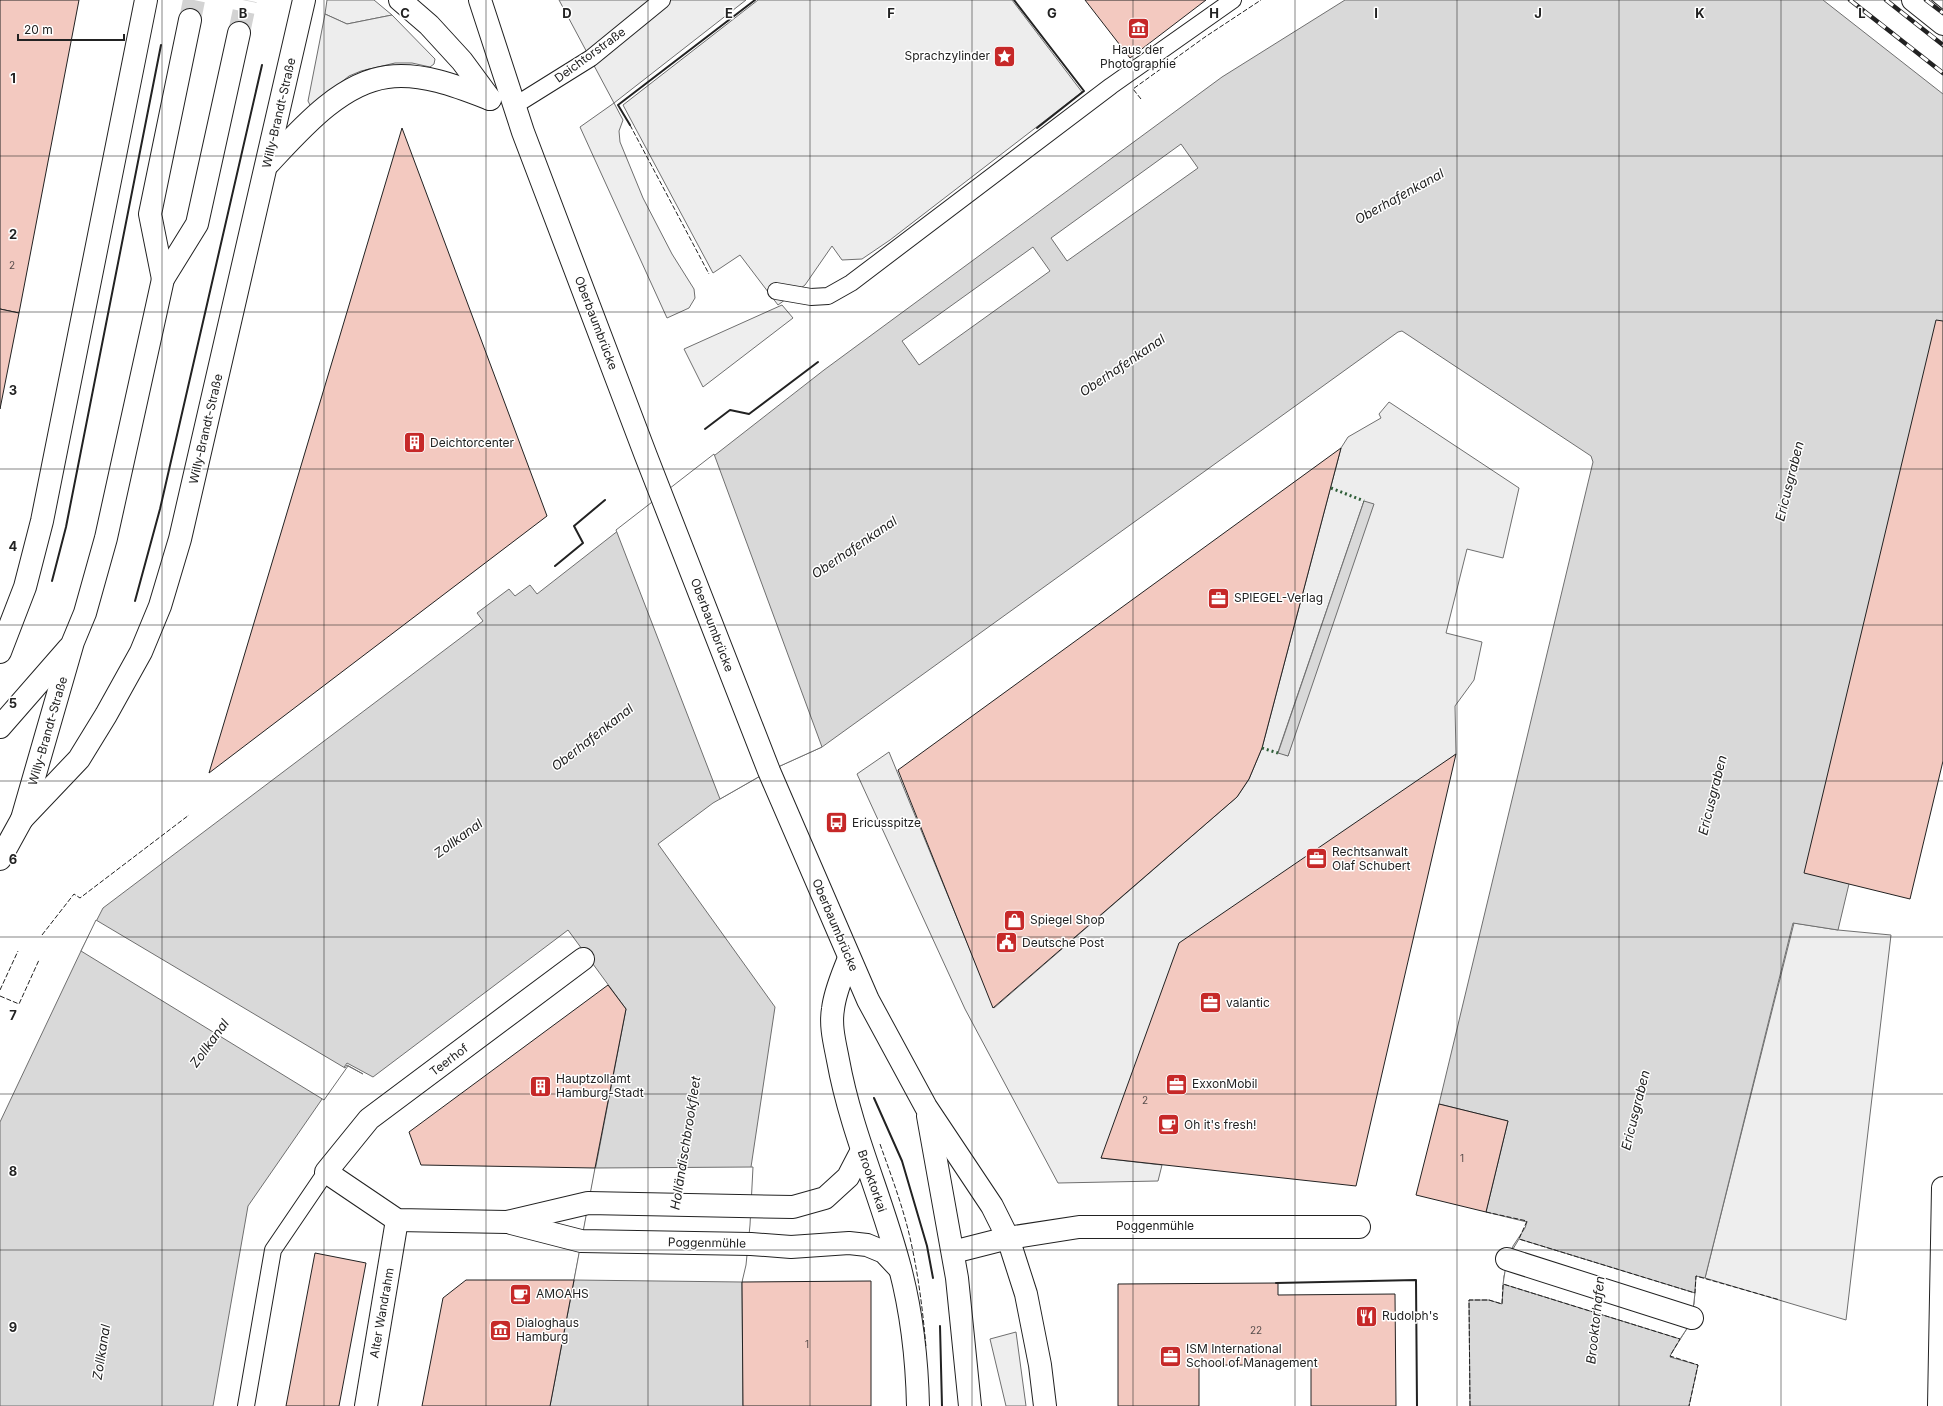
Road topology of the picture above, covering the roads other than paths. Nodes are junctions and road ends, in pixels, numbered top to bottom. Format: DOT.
graph roads {
  1 [pos="146,0"];
  2 [pos="304,0"];
  3 [pos="400,0"];
  4 [pos="480,0"];
  5 [pos="662,0"];
  6 [pos="1233,0"];
  7 [pos="1913,0"];
  8 [pos="190,20"];
  9 [pos="1943,24"];
  10 [pos="239,33"];
  11 [pos="490,99"];
  12 [pos="514,106"];
  13 [pos="523,132"];
  14 [pos="268,164"];
  15 [pos="164,279"];
  16 [pos="776,291"];
  17 [pos="73,642"];
  18 [pos="0,652"];
  19 [pos="0,728"];
  20 [pos="22,819"];
  21 [pos="0,859"];
  22 [pos="849,958"];
  23 [pos="583,959"];
  24 [pos="926,1107"];
  25 [pos="862,1152"];
  26 [pos="326,1172"];
  27 [pos="1943,1188"];
  28 [pos="397,1220"];
  29 [pos="507,1222"];
  30 [pos="1359,1227"];
  31 [pos="1008,1238"];
  32 [pos="953,1252"];
  33 [pos="1507,1259"];
  34 [pos="900,1269"];
  35 [pos="1692,1318"];
  36 [pos="1941,1373"];
  37 [pos="246,1406"];
  38 [pos="366,1406"];
  39 [pos="918,1406"];
  40 [pos="970,1406"];
  41 [pos="1045,1406"];
  42 [pos="1939,1406"];
  1 -- 18 [label="main road"];
  2 -- 14 [label="main road, Willy-Brandt-Straße"];
  3 -- 11 [label="main road, Oberbaumbrücke"];
  4 -- 12 [label="main road, Oberbaumbrücke"];
  5 -- 12 [label="lane, Deichtorstraße"];
  6 -- 16 [label="lane"];
  7 -- 9 [label="main road"];
  8 -- 15 [label="main road, Willy-Brandt-Straße"];
  10 -- 15 [label="main road, Willy-Brandt-Straße"];
  11 -- 13 [label="main road, Oberbaumbrücke"];
  11 -- 14 [label="main road"];
  12 -- 13 [label="main road, Oberbaumbrücke"];
  13 -- 22 [label="main road, Oberbaumbrücke"];
  14 -- 20 [label="main road, Willy-Brandt-Straße"];
  15 -- 17 [label="main road, Willy-Brandt-Straße"];
  17 -- 19 [label="main road, Willy-Brandt-Straße"];
  17 -- 20 [label="main road, Willy-Brandt-Straße"];
  20 -- 21 [label="main road, Willy-Brandt-Straße"];
  22 -- 24 [label="main road, Oberbaumbrücke"];
  22 -- 25 [label="main road, Brooktorkai"];
  23 -- 26 [label="main road, Teerhof"];
  24 -- 31 [label="main road, Oberbaumbrücke"];
  24 -- 32 [label="main road, Oberbaumbrücke"];
  25 -- 29 [label="main road, Poggenmühle"];
  25 -- 34 [label="main road, Brooktorkai"];
  26 -- 28 [label="main road"];
  26 -- 37 [label="lane"];
  27 -- 36 [label="main road"];
  28 -- 29 [label="main road, Poggenmühle"];
  28 -- 38 [label="main road, Alter Wandrahm"];
  29 -- 34 [label="main road, Poggenmühle"];
  30 -- 31 [label="main road, Poggenmühle"];
  31 -- 32 [label="main road, Poggenmühle"];
  31 -- 41 [label="main road"];
  32 -- 40 [label="main road"];
  33 -- 35 [label="main road"];
  34 -- 39 [label="main road, Brooktorkai"];
  36 -- 42 [label="main road"];
}
